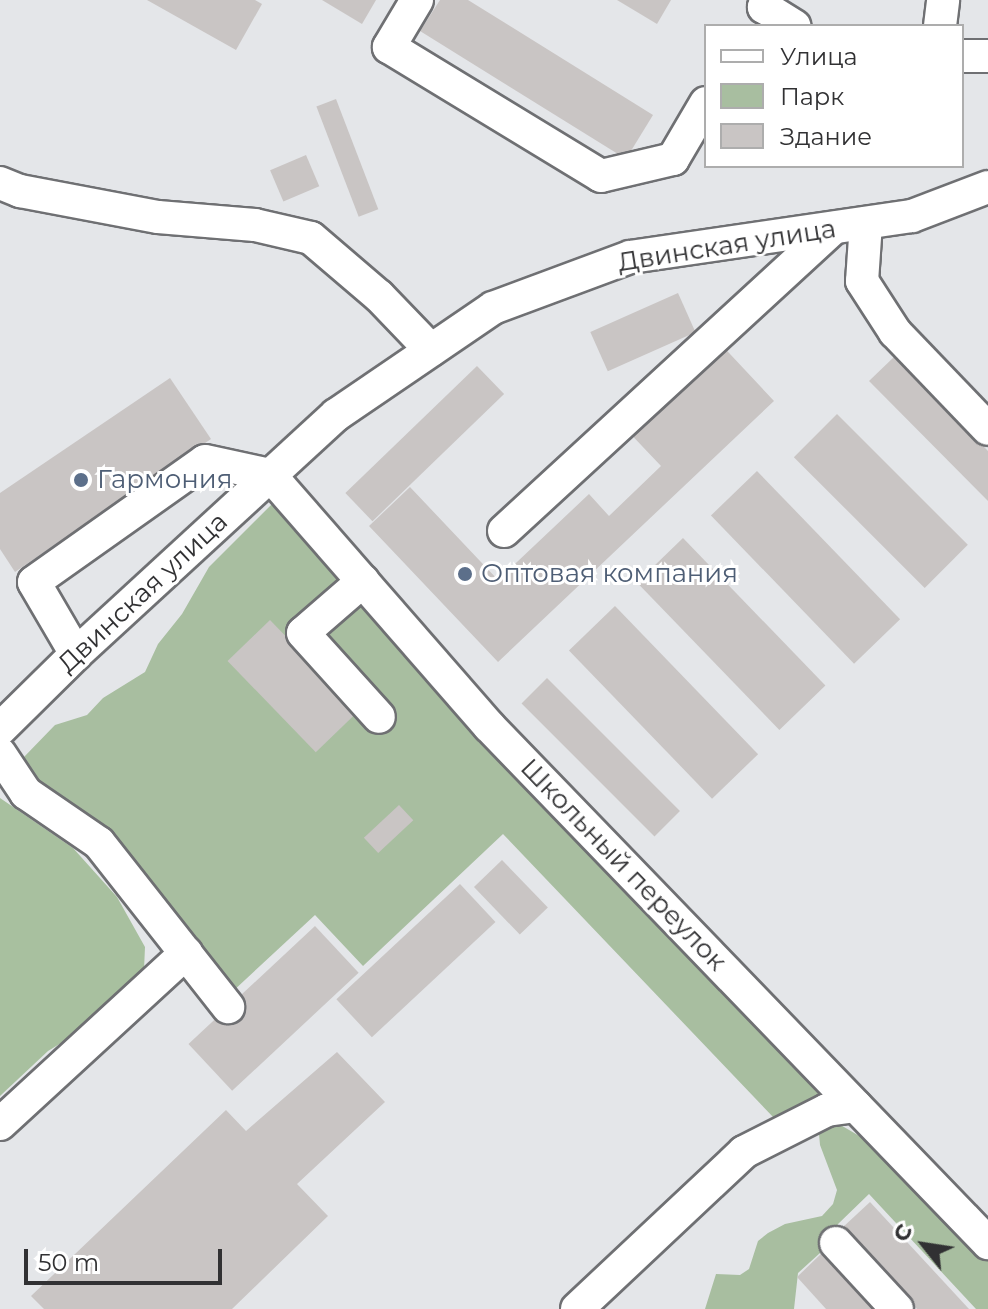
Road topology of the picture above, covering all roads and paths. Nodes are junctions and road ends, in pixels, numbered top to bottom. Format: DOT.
graph roads {
  1 [pos="417,0"];
  2 [pos="943,0"];
  3 [pos="761,11"];
  4 [pos="790,24"];
  5 [pos="940,24"];
  6 [pos="964,56"];
  7 [pos="988,56"];
  8 [pos="704,106"];
  9 [pos="0,183"];
  10 [pos="988,187"];
  11 [pos="866,223"];
  12 [pos="834,228"];
  13 [pos="431,350"];
  14 [pos="988,429"];
  15 [pos="270,475"];
  16 [pos="504,531"];
  17 [pos="363,581"];
  18 [pos="76,654"];
  19 [pos="379,717"];
  20 [pos="0,729"];
  21 [pos="0,754"];
  22 [pos="186,953"];
  23 [pos="228,1007"];
  24 [pos="856,1106"];
  25 [pos="0,1124"];
  26 [pos="836,1243"];
  27 [pos="988,1243"];
  28 [pos="577,1309"];
  29 [pos="897,1309"];
  1 -- 8 [label="street"];
  2 -- 5 [label="street"];
  3 -- 4 [label="street"];
  6 -- 7 [label="street"];
  9 -- 13 [label="street"];
  10 -- 11 [label="street, Двинская улица"];
  11 -- 12 [label="street, Двинская улица"];
  11 -- 14 [label="street"];
  12 -- 13 [label="street, Двинская улица"];
  12 -- 16 [label="street"];
  13 -- 15 [label="street, Двинская улица"];
  15 -- 17 [label="street, Школьный переулок"];
  15 -- 18 [label="street, Двинская улица"];
  15 -- 18 [label="street"];
  17 -- 19 [label="street"];
  17 -- 24 [label="street, Школьный переулок"];
  18 -- 20 [label="street, Двинская улица"];
  21 -- 22 [label="street"];
  22 -- 23 [label="street"];
  22 -- 25 [label="street"];
  24 -- 27 [label="street, Школьный переулок"];
  24 -- 28 [label="street"];
  26 -- 29 [label="street"];
}
